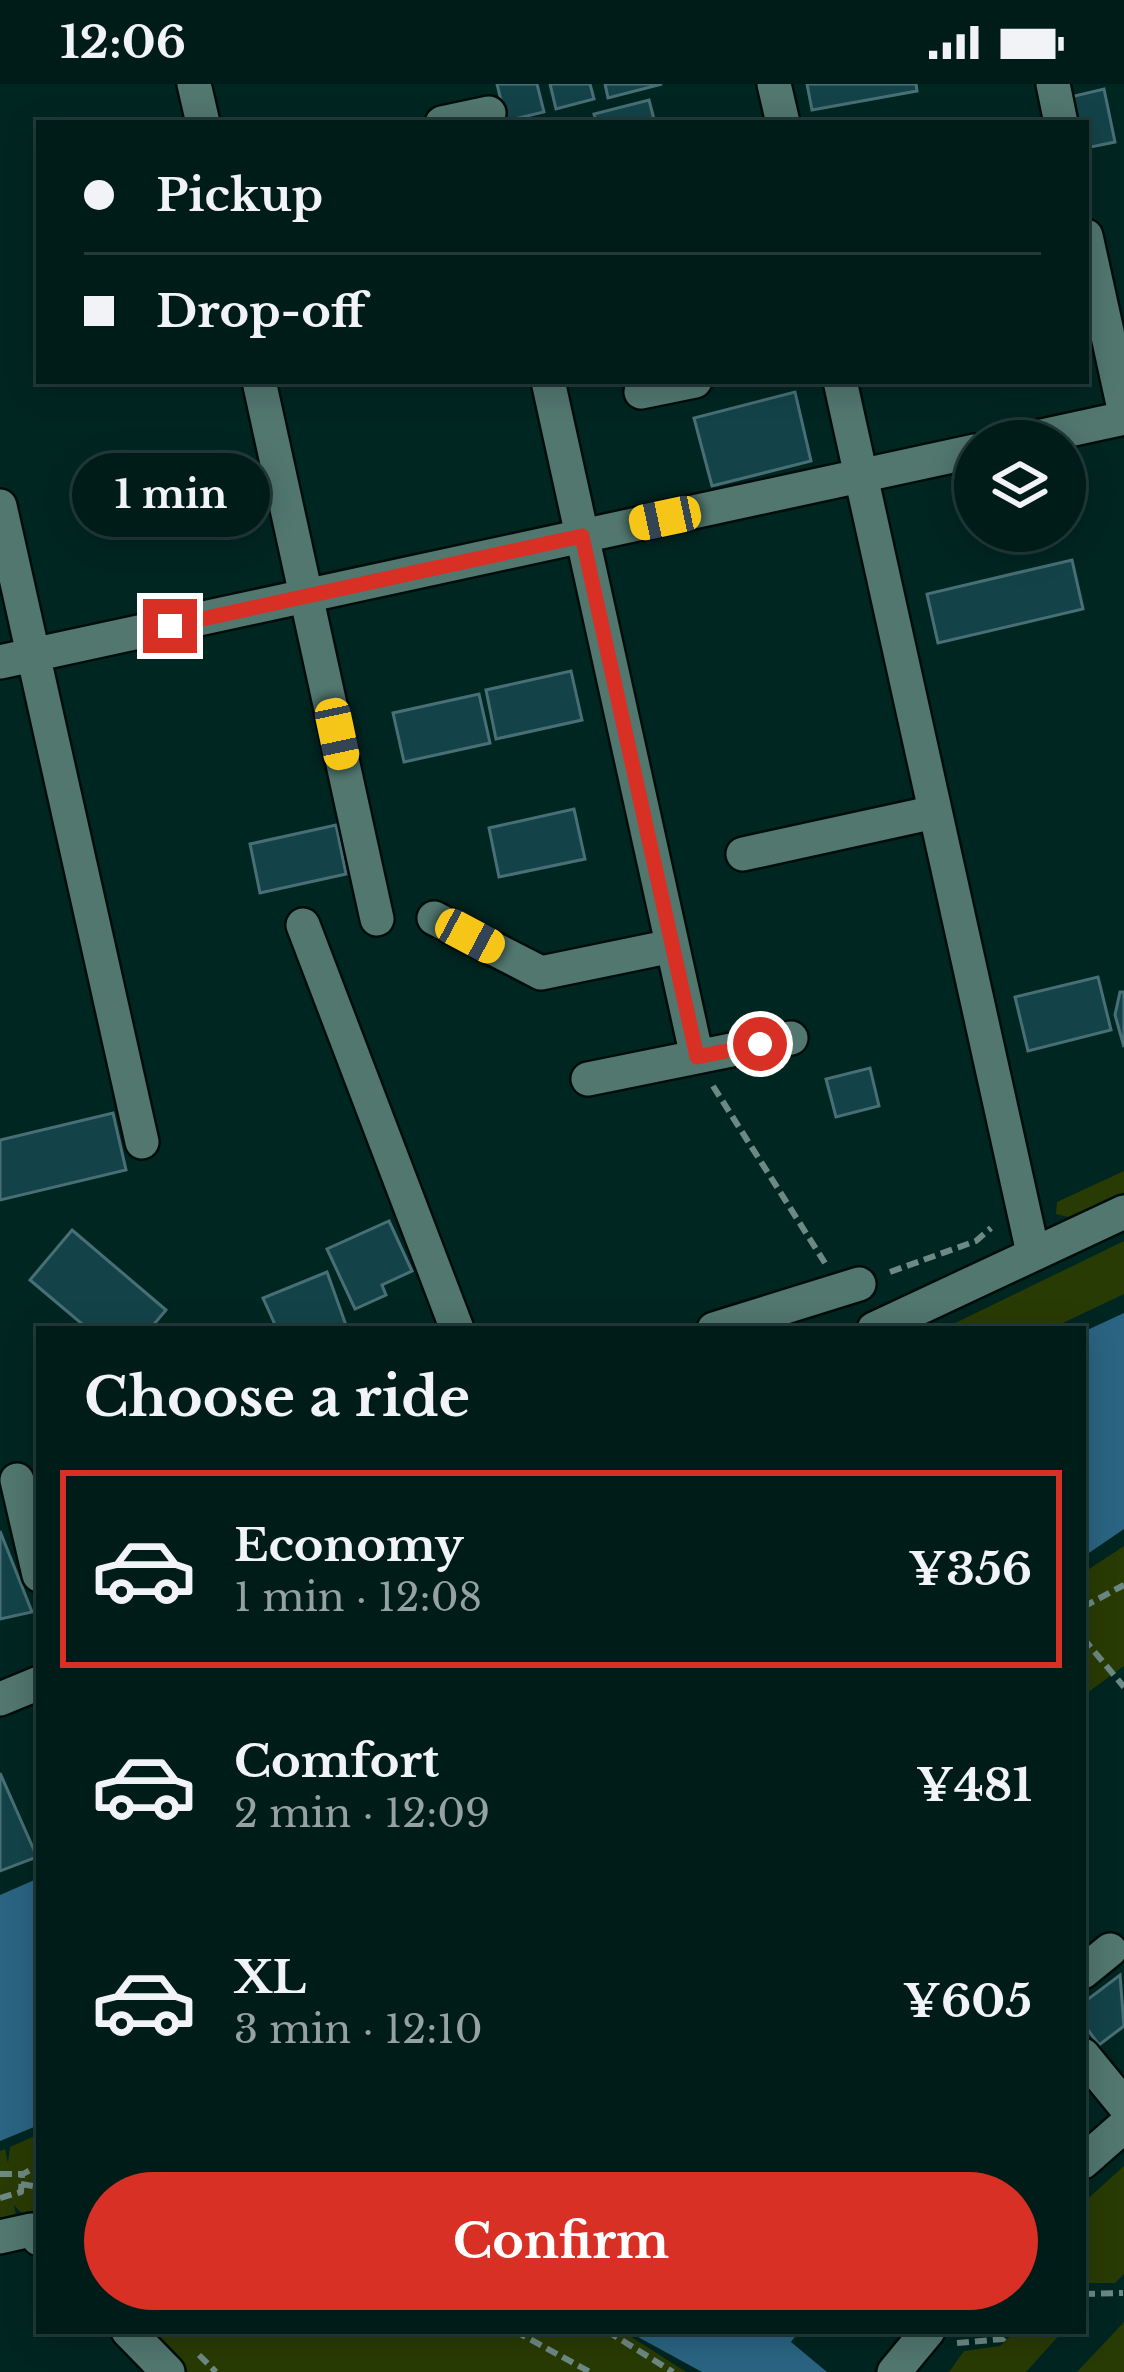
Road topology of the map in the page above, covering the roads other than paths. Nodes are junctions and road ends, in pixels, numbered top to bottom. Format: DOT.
graph roads {
  1 [pos="194,84"];
  2 [pos="774,84"];
  3 [pos="1053,84"];
  4 [pos="488,107"];
  5 [pos="202,120"];
  6 [pos="451,120"];
  7 [pos="782,120"];
  8 [pos="1060,120"];
  9 [pos="1089,250"];
  10 [pos="260,384"];
  11 [pos="549,384"];
  12 [pos="680,384"];
  13 [pos="841,384"];
  14 [pos="641,392"];
  15 [pos="1124,409"];
  16 [pos="1124,418"];
  17 [pos="1086,426"];
  18 [pos="954,455"];
  19 [pos="860,475"];
  20 [pos="0,506"];
  21 [pos="582,536"];
  22 [pos="306,596"];
  23 [pos="16,658"];
  24 [pos="935,812"];
  25 [pos="743,854"];
  26 [pos="434,918"];
  27 [pos="377,919"];
  28 [pos="303,925"];
  29 [pos="672,946"];
  30 [pos="791,1038"];
  31 [pos="697,1057"];
  32 [pos="588,1079"];
  33 [pos="142,1142"];
  34 [pos="1124,1212"];
  35 [pos="1033,1253"];
  36 [pos="848,1285"];
  37 [pos="456,1326"];
  38 [pos="723,1326"];
  39 [pos="880,1326"];
  40 [pos="19,1479"];
  41 [pos="36,1561"];
  42 [pos="36,1684"];
  43 [pos="0,1699"];
  44 [pos="1110,1950"];
  45 [pos="1086,1970"];
  46 [pos="1086,2058"];
  47 [pos="1124,2105"];
  48 [pos="1124,2126"];
  49 [pos="1086,2159"];
  50 [pos="36,2236"];
  51 [pos="0,2237"];
  52 [pos="131,2334"];
  53 [pos="936,2344"];
  54 [pos="168,2372"];
  55 [pos="894,2372"];
  1 -- 5 [label="street"];
  2 -- 7 [label="street"];
  3 -- 8 [label="street"];
  4 -- 6 [label="street"];
  9 -- 15 [label="street"];
  10 -- 22 [label="street"];
  11 -- 21 [label="street"];
  12 -- 14 [label="street"];
  13 -- 19 [label="street"];
  16 -- 17 [label="street"];
  18 -- 19 [label="street"];
  19 -- 21 [label="street"];
  19 -- 24 [label="street"];
  20 -- 23 [label="street"];
  21 -- 22 [label="street"];
  21 -- 29 [label="street"];
  22 -- 23 [label="street"];
  22 -- 27 [label="street"];
  23 -- 33 [label="street"];
  24 -- 25 [label="street"];
  24 -- 35 [label="street"];
  26 -- 29 [label="street"];
  28 -- 37 [label="street"];
  29 -- 31 [label="street"];
  30 -- 31 [label="street"];
  31 -- 32 [label="street"];
  34 -- 35 [label="street"];
  35 -- 39 [label="street"];
  36 -- 38 [label="street"];
  40 -- 41 [label="street"];
  42 -- 43 [label="street"];
  44 -- 45 [label="street"];
  46 -- 47 [label="street"];
  48 -- 49 [label="street"];
  50 -- 51 [label="street"];
  52 -- 54 [label="street"];
  53 -- 55 [label="street"];
}
